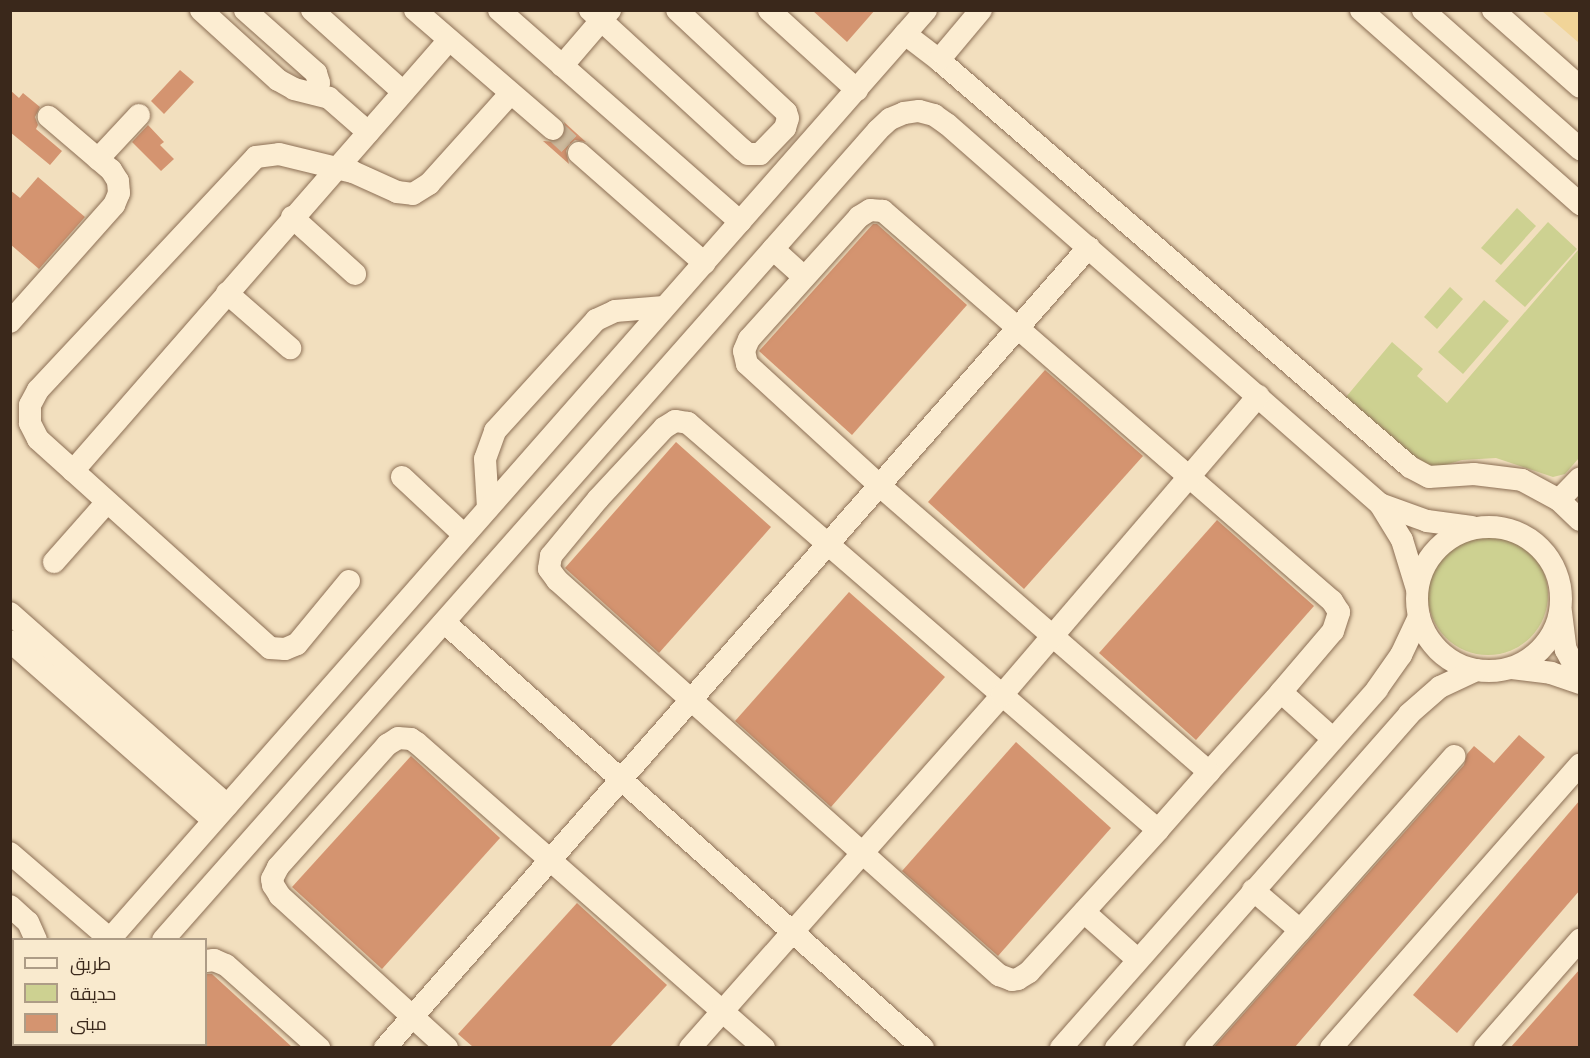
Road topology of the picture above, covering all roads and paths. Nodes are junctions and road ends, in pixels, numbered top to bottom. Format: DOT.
graph roads {
  1 [pos="245,10"];
  2 [pos="312,10"];
  3 [pos="416,10"];
  4 [pos="499,10"];
  5 [pos="677,10"];
  6 [pos="769,10"];
  7 [pos="926,10"];
  8 [pos="981,10"];
  9 [pos="1361,10"];
  10 [pos="1423,10"];
  11 [pos="1493,10"];
  12 [pos="205,12"];
  13 [pos="601,14"];
  14 [pos="905,34"];
  15 [pos="448,40"];
  16 [pos="939,60"];
  17 [pos="562,66"];
  18 [pos="1580,87"];
  19 [pos="857,90"];
  20 [pos="403,92"];
  21 [pos="313,93"];
  22 [pos="511,93"];
  23 [pos="139,114"];
  24 [pos="49,117"];
  25 [pos="553,129"];
  26 [pos="368,132"];
  27 [pos="1580,149"];
  28 [pos="579,153"];
  29 [pos="98,159"];
  30 [pos="336,167"];
  31 [pos="1580,204"];
  32 [pos="292,217"];
  33 [pos="740,222"];
  34 [pos="1089,247"];
  35 [pos="773,249"];
  36 [pos="704,263"];
  37 [pos="355,274"];
  38 [pos="804,277"];
  39 [pos="227,293"];
  40 [pos="664,307"];
  41 [pos="10,322"];
  42 [pos="1019,328"];
  43 [pos="290,348"];
  44 [pos="1258,396"];
  45 [pos="73,471"];
  46 [pos="573,476"];
  47 [pos="402,477"];
  48 [pos="1189,477"];
  49 [pos="1580,478"];
  50 [pos="880,486"];
  51 [pos="598,499"];
  52 [pos="1559,501"];
  53 [pos="107,502"];
  54 [pos="1380,504"];
  55 [pos="488,508"];
  56 [pos="1580,520"];
  57 [pos="1477,527"];
  58 [pos="464,535"];
  59 [pos="829,544"];
  60 [pos="54,562"];
  61 [pos="349,581"];
  62 [pos="1417,589"];
  63 [pos="1560,607"];
  64 [pos="10,613"];
  65 [pos="1419,617"];
  66 [pos="444,622"];
  67 [pos="1054,635"];
  68 [pos="10,641"];
  69 [pos="1512,668"];
  70 [pos="1476,670"];
  71 [pos="1580,676"];
  72 [pos="1580,683"];
  73 [pos="1281,692"];
  74 [pos="1002,695"];
  75 [pos="691,700"];
  76 [pos="1332,738"];
  77 [pos="1454,756"];
  78 [pos="1580,765"];
  79 [pos="311,772"];
  80 [pos="1209,772"];
  81 [pos="620,781"];
  82 [pos="339,798"];
  83 [pos="220,813"];
  84 [pos="1158,830"];
  85 [pos="10,853"];
  86 [pos="862,853"];
  87 [pos="550,860"];
  88 [pos="1252,890"];
  89 [pos="10,906"];
  90 [pos="1084,912"];
  91 [pos="1300,930"];
  92 [pos="792,932"];
  93 [pos="36,938"];
  94 [pos="108,938"];
  95 [pos="110,938"];
  96 [pos="164,938"];
  97 [pos="1580,940"];
  98 [pos="207,960"];
  99 [pos="1138,960"];
  100 [pos="722,1011"];
  101 [pos="412,1016"];
  102 [pos="319,1047"];
  103 [pos="385,1047"];
  104 [pos="447,1047"];
  105 [pos="690,1047"];
  106 [pos="764,1047"];
  107 [pos="923,1047"];
  108 [pos="1061,1047"];
  109 [pos="1116,1047"];
  110 [pos="1196,1047"];
  111 [pos="1331,1047"];
  112 [pos="1485,1047"];
  1 -- 21 [label="street"];
  2 -- 20 [label="street"];
  3 -- 15 [label="street"];
  4 -- 17 [label="street"];
  5 -- 13 [label="street"];
  6 -- 19 [label="street"];
  7 -- 14 [label="street"];
  8 -- 16 [label="street"];
  9 -- 31 [label="street"];
  10 -- 27 [label="street"];
  11 -- 18 [label="street"];
  12 -- 21 [label="street"];
  13 -- 17 [label="street"];
  14 -- 16 [label="street"];
  14 -- 19 [label="street"];
  15 -- 20 [label="street"];
  15 -- 22 [label="street"];
  16 -- 52 [label="street"];
  17 -- 33 [label="street"];
  19 -- 33 [label="street"];
  20 -- 26 [label="street"];
  21 -- 26 [label="street"];
  22 -- 25 [label="street"];
  22 -- 30 [label="street"];
  23 -- 29 [label="street"];
  24 -- 29 [label="street"];
  26 -- 30 [label="street"];
  28 -- 36 [label="street"];
  29 -- 41 [label="street"];
  30 -- 32 [label="street"];
  30 -- 45 [label="street"];
  32 -- 37 [label="street"];
  32 -- 39 [label="street"];
  33 -- 36 [label="street"];
  34 -- 35 [label="street"];
  34 -- 42 [label="street"];
  34 -- 44 [label="street"];
  35 -- 38 [label="street"];
  35 -- 46 [label="street"];
  36 -- 40 [label="street"];
  38 -- 42 [label="street"];
  38 -- 50 [label="street"];
  39 -- 43 [label="street"];
  39 -- 45 [label="street"];
  40 -- 55 [label="street"];
  40 -- 55 [label="street"];
  42 -- 48 [label="street"];
  42 -- 50 [label="street"];
  44 -- 48 [label="street"];
  44 -- 54 [label="street"];
  45 -- 53 [label="street"];
  46 -- 51 [label="street"];
  46 -- 66 [label="street"];
  47 -- 58 [label="street"];
  48 -- 67 [label="street"];
  48 -- 73 [label="street"];
  49 -- 52 [label="street"];
  50 -- 59 [label="street"];
  50 -- 67 [label="street"];
  51 -- 59 [label="street"];
  51 -- 75 [label="street"];
  52 -- 56 [label="street"];
  53 -- 60 [label="street"];
  53 -- 61 [label="street"];
  54 -- 57 [label="street"];
  54 -- 62 [label="street"];
  55 -- 58 [label="street"];
  57 -- 62 [label="street"];
  57 -- 63 [label="street"];
  58 -- 83 [label="street"];
  59 -- 74 [label="street"];
  59 -- 75 [label="street"];
  62 -- 65 [label="street"];
  63 -- 69 [label="street"];
  63 -- 71 [label="street"];
  64 -- 83 [label="street"];
  65 -- 70 [label="street"];
  65 -- 76 [label="street"];
  66 -- 79 [label="street"];
  66 -- 81 [label="street"];
  67 -- 74 [label="street"];
  67 -- 80 [label="street"];
  68 -- 83 [label="street"];
  69 -- 70 [label="street"];
  69 -- 72 [label="street"];
  70 -- 88 [label="street"];
  73 -- 76 [label="street"];
  73 -- 80 [label="street"];
  74 -- 84 [label="street"];
  74 -- 86 [label="street"];
  75 -- 81 [label="street"];
  75 -- 86 [label="street"];
  76 -- 99 [label="street"];
  77 -- 91 [label="street"];
  78 -- 111 [label="street"];
  79 -- 82 [label="street"];
  79 -- 96 [label="street"];
  80 -- 84 [label="street"];
  81 -- 87 [label="street"];
  81 -- 92 [label="street"];
  82 -- 87 [label="street"];
  82 -- 101 [label="street"];
  83 -- 95 [label="street"];
  84 -- 90 [label="street"];
  85 -- 94 [label="street"];
  86 -- 90 [label="street"];
  86 -- 92 [label="street"];
  87 -- 100 [label="street"];
  87 -- 101 [label="street"];
  88 -- 91 [label="street"];
  88 -- 109 [label="street"];
  89 -- 93 [label="street"];
  90 -- 99 [label="street"];
  91 -- 110 [label="street"];
  92 -- 100 [label="street"];
  92 -- 107 [label="street"];
  97 -- 112 [label="street"];
  98 -- 102 [label="street"];
  99 -- 108 [label="street"];
  100 -- 105 [label="street"];
  100 -- 106 [label="street"];
  101 -- 103 [label="street"];
  101 -- 104 [label="street"];
}
